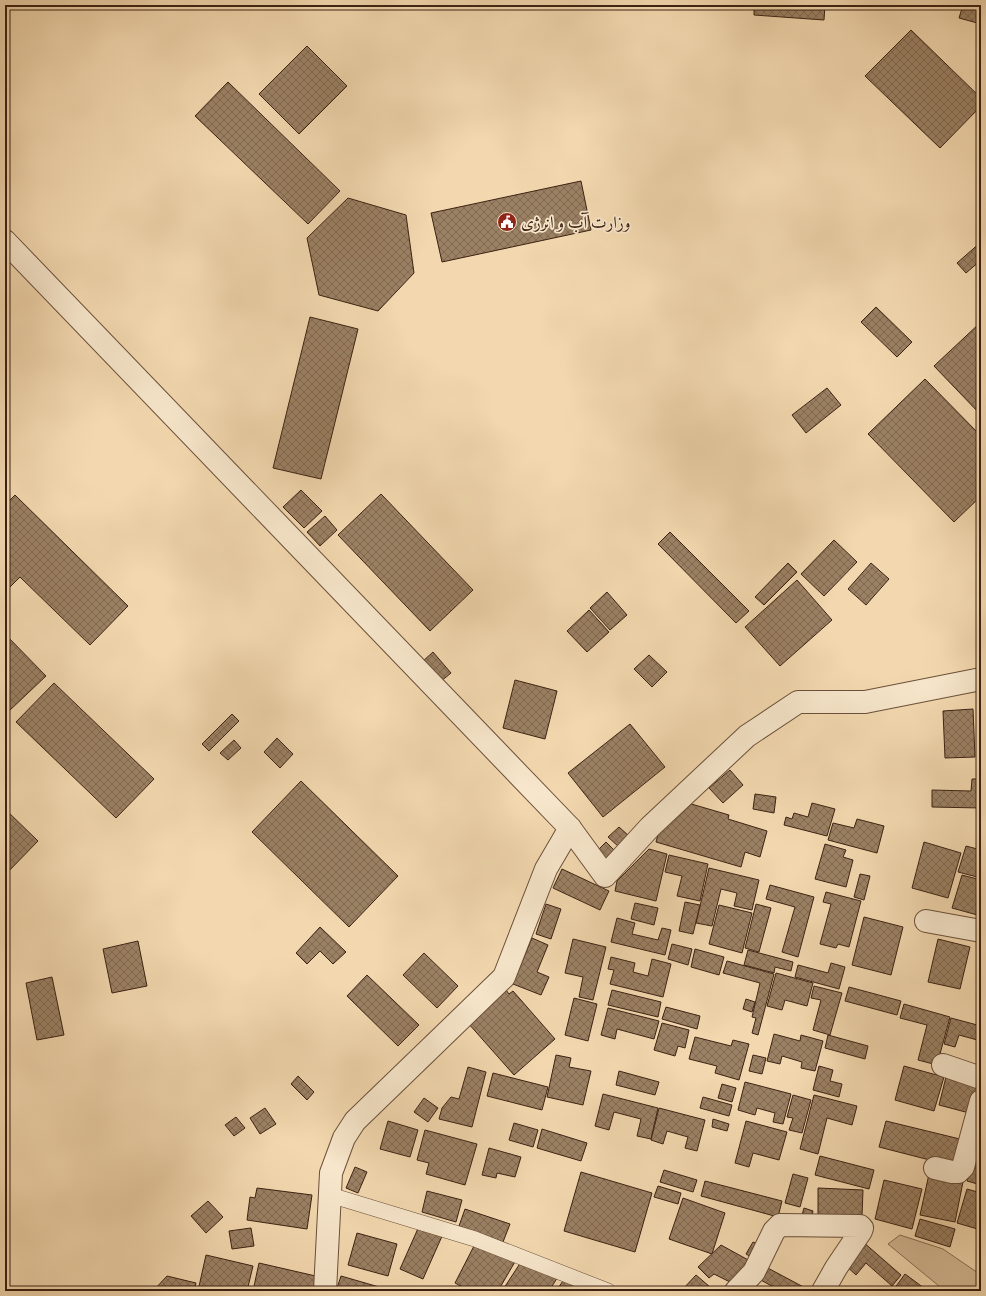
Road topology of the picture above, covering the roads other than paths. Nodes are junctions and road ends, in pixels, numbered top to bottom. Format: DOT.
graph roads {
  1 [pos="5,241"];
  2 [pos="981,679"];
  3 [pos="570,828"];
  4 [pos="926,921"];
  5 [pos="981,931"];
  6 [pos="943,1065"];
  7 [pos="981,1078"];
  8 [pos="981,1101"];
  9 [pos="934,1168"];
  10 [pos="330,1195"];
  11 [pos="325,1291"];
  12 [pos="608,1291"];
  13 [pos="736,1291"];
  14 [pos="823,1291"];
  1 -- 3 [label="street"];
  2 -- 3 [label="street"];
  3 -- 10 [label="street"];
  4 -- 5 [label="street"];
  6 -- 7 [label="street"];
  8 -- 9 [label="street"];
  10 -- 11 [label="street"];
  10 -- 12 [label="lane"];
  13 -- 14 [label="street"];
}
